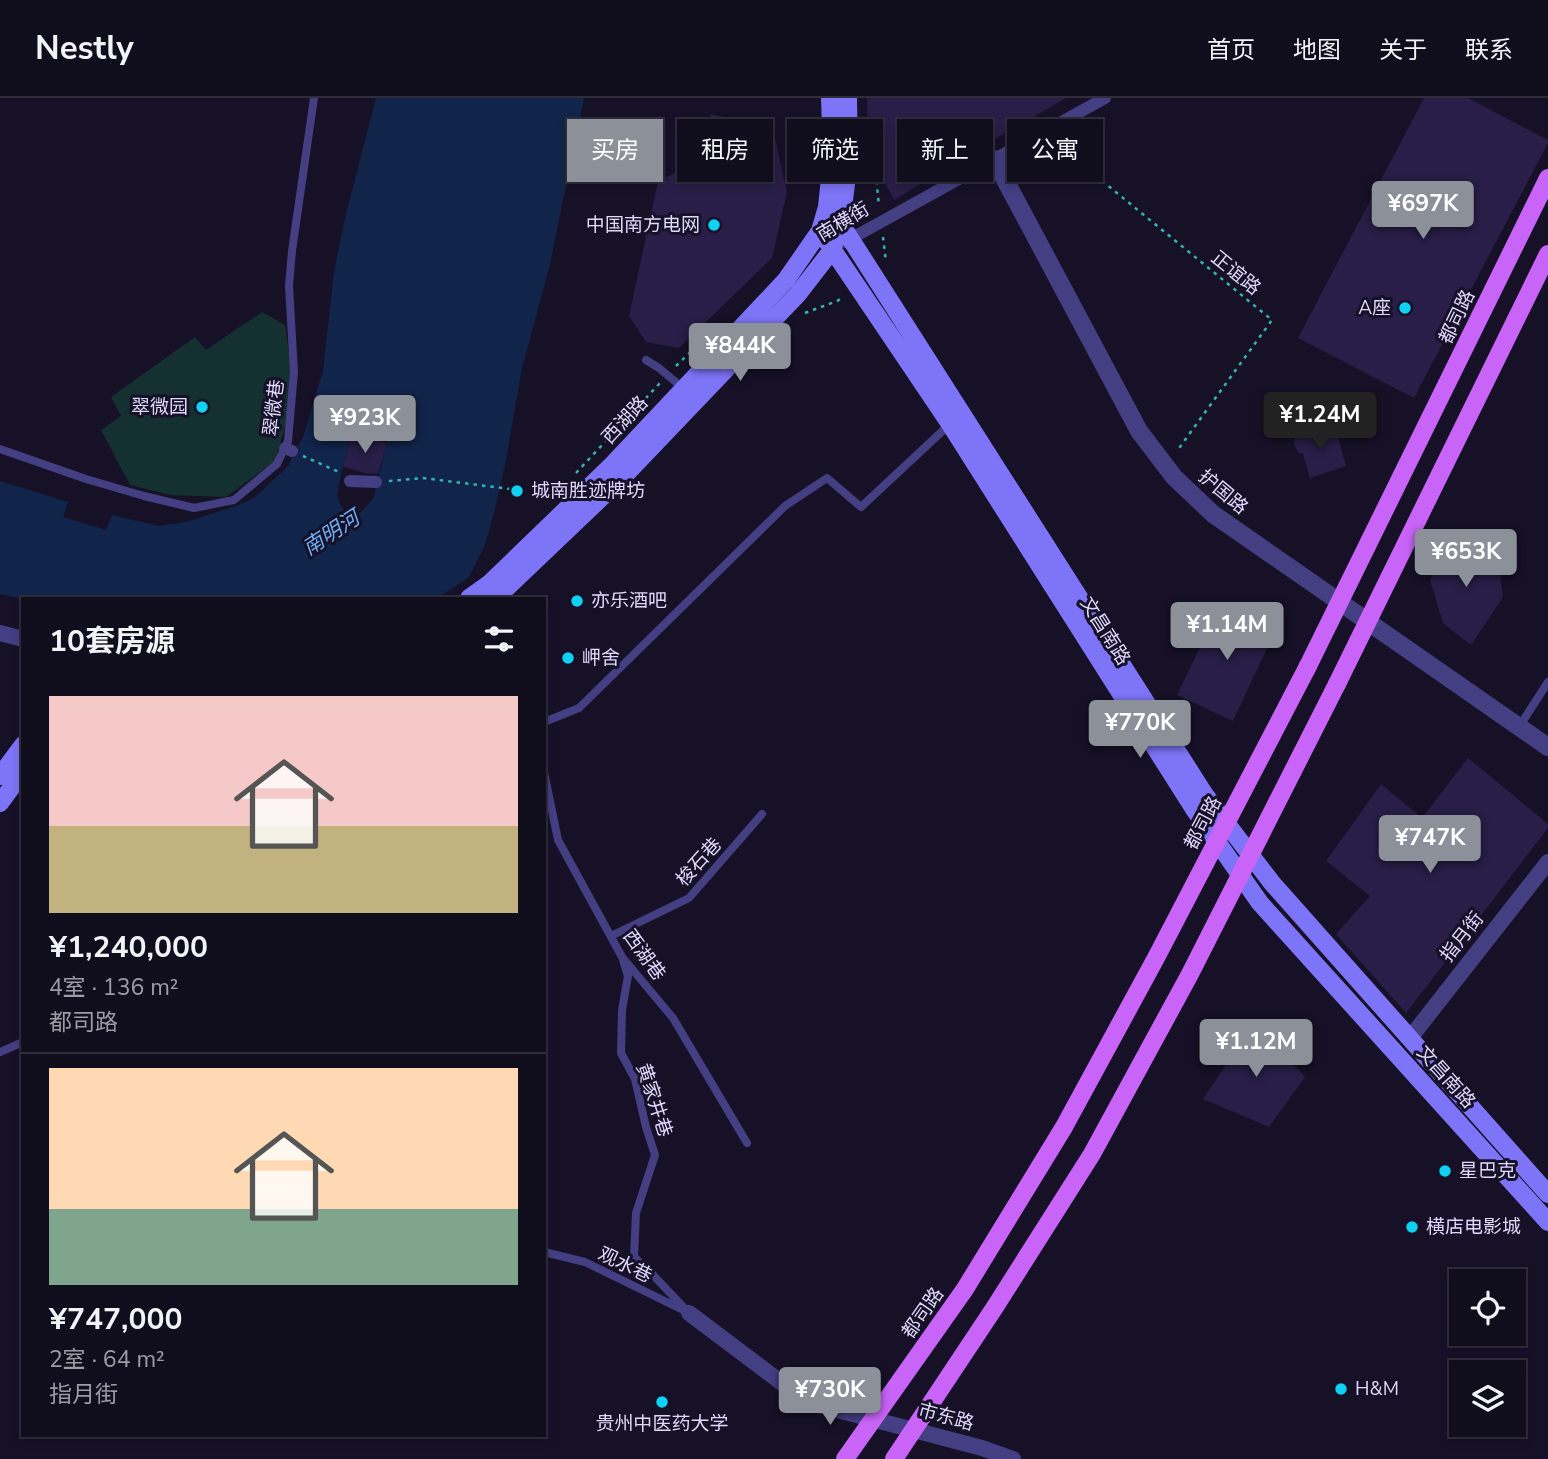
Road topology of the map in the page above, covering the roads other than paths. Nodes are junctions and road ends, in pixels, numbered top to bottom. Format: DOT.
graph roads {
  1 [pos="314,98"];
  2 [pos="830,98"];
  3 [pos="848,98"];
  4 [pos="1105,98"];
  5 [pos="993,159"];
  6 [pos="1548,178"];
  7 [pos="946,182"];
  8 [pos="820,231"];
  9 [pos="845,232"];
  10 [pos="832,250"];
  11 [pos="1548,254"];
  12 [pos="786,280"];
  13 [pos="646,360"];
  14 [pos="684,388"];
  15 [pos="950,424"];
  16 [pos="0,449"];
  17 [pos="349,481"];
  18 [pos="376,482"];
  19 [pos="482,597"];
  20 [pos="1340,602"];
  21 [pos="1368,622"];
  22 [pos="0,633"];
  23 [pos="21,638"];
  24 [pos="1548,682"];
  25 [pos="546,721"];
  26 [pos="1519,727"];
  27 [pos="1548,747"];
  28 [pos="21,748"];
  29 [pos="21,775"];
  30 [pos="0,776"];
  31 [pos="546,782"];
  32 [pos="0,803"];
  33 [pos="762,814"];
  34 [pos="1548,862"];
  35 [pos="611,936"];
  36 [pos="622,957"];
  37 [pos="1409,1038"];
  38 [pos="21,1043"];
  39 [pos="0,1052"];
  40 [pos="747,1143"];
  41 [pos="1548,1194"];
  42 [pos="1548,1222"];
  43 [pos="546,1252"];
  44 [pos="689,1313"];
  45 [pos="845,1459"];
  46 [pos="894,1459"];
  47 [pos="1013,1459"];
  1 -- 16 [label="lane, 翠微巷"];
  2 -- 8 [label="main road, 西湖路"];
  3 -- 9 [label="main road, 西湖路"];
  4 -- 5 [label="street, 南横街"];
  5 -- 20 [label="street, 护国路"];
  6 -- 20 [label="main road, 都司路"];
  7 -- 9 [label="street, 南横街"];
  8 -- 10 [label="main road, 文昌南路"];
  8 -- 12 [label="main road, 西湖路"];
  9 -- 10 [label="main road, 西湖路"];
  9 -- 37 [label="main road, 文昌南路"];
  10 -- 12 [label="street, 南横街"];
  10 -- 15 [label="main road, 文昌南路"];
  10 -- 19 [label="main road, 西湖路"];
  11 -- 21 [label="main road"];
  12 -- 14 [label="main road, 西湖路"];
  13 -- 14 [label="lane"];
  14 -- 19 [label="main road, 西湖路"];
  15 -- 25 [label="lane"];
  15 -- 42 [label="main road, 文昌南路"];
  17 -- 18 [label="street"];
  20 -- 21 [label="street, 护国路"];
  20 -- 45 [label="main road, 都司路, bridge"];
  21 -- 26 [label="street, 护国路"];
  21 -- 46 [label="main road, bridge"];
  22 -- 23 [label="street"];
  24 -- 26 [label="lane"];
  26 -- 27 [label="street, 护国路"];
  28 -- 30 [label="main road"];
  29 -- 32 [label="main road"];
  31 -- 35 [label="lane, 西湖巷"];
  33 -- 35 [label="lane, 梭石巷"];
  34 -- 37 [label="street, 指月街"];
  35 -- 36 [label="lane, 西湖巷"];
  36 -- 40 [label="lane, 西湖巷"];
  36 -- 44 [label="lane, 黄家井巷"];
  37 -- 41 [label="main road, 文昌南路"];
  38 -- 39 [label="lane"];
  43 -- 44 [label="lane, 观水巷"];
  44 -- 47 [label="street, 市东路"];
}
